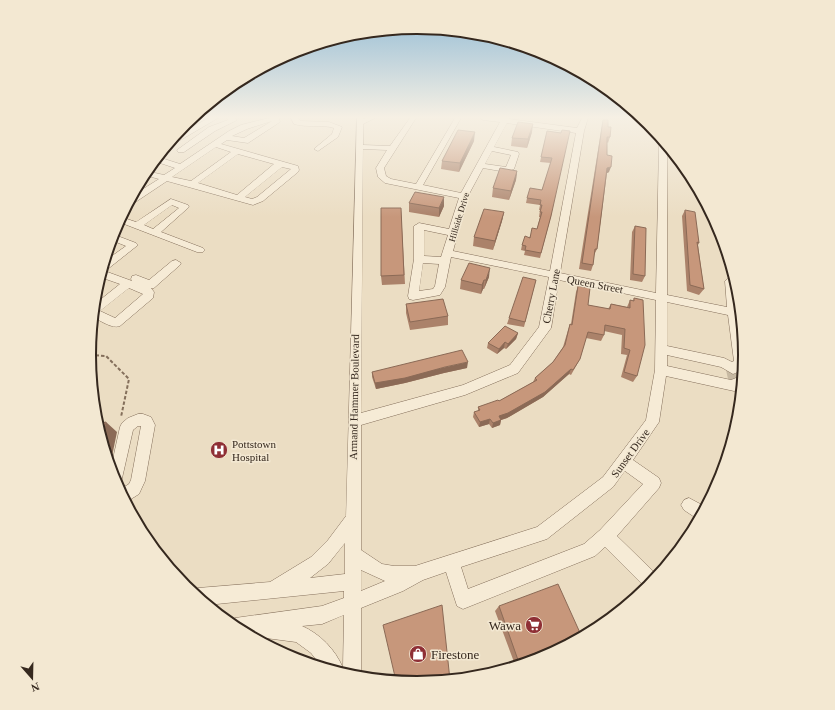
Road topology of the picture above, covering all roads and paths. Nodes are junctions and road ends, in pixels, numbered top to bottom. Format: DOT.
graph roads {
  1 [pos="187,151"];
  2 [pos="203,151"];
  3 [pos="237,151"];
  4 [pos="360,151"];
  5 [pos="389,151"];
  6 [pos="439,151"];
  7 [pos="488,151"];
  8 [pos="503,151"];
  9 [pos="577,151"];
  10 [pos="663,151"];
  11 [pos="199,154"];
  12 [pos="162,162"];
  13 [pos="281,163"];
  14 [pos="480,165"];
  15 [pos="180,167"];
  16 [pos="152,175"];
  17 [pos="165,178"];
  18 [pos="192,184"];
  19 [pos="418,187"];
  20 [pos="139,196"];
  21 [pos="464,196"];
  22 [pos="238,198"];
  23 [pos="126,221"];
  24 [pos="138,226"];
  25 [pos="154,232"];
  26 [pos="454,233"];
  27 [pos="118,239"];
  28 [pos="200,250"];
  29 [pos="446,257"];
  30 [pos="419,259"];
  31 [pos="110,262"];
  32 [pos="176,263"];
  33 [pos="108,270"];
  34 [pos="107,271"];
  35 [pos="555,276"];
  36 [pos="127,284"];
  37 [pos="661,296"];
  38 [pos="101,305"];
  39 [pos="736,313"];
  40 [pos="99,315"];
  41 [pos="661,349"];
  42 [pos="96,355"];
  43 [pos="738,364"];
  44 [pos="661,370"];
  45 [pos="736,383"];
  46 [pos="354,421"];
  47 [pos="120,422"];
  48 [pos="623,461"];
  49 [pos="118,469"];
  50 [pos="128,492"];
  51 [pos="689,505"];
  52 [pos="698,511"];
  53 [pos="353,519"];
  54 [pos="606,536"];
  55 [pos="352,553"];
  56 [pos="451,563"];
  57 [pos="419,573"];
  58 [pos="648,578"];
  59 [pos="352,582"];
  60 [pos="270,590"];
  61 [pos="206,596"];
  62 [pos="352,604"];
  63 [pos="246,626"];
  64 [pos="249,628"];
  65 [pos="330,664"];
  66 [pos="352,669"];
  1 -- 11 [label="street"];
  2 -- 11 [label="street"];
  3 -- 13 [label="street"];
  3 -- 18 [label="street"];
  4 -- 46 [label="street, Armand Hammer Boulevard"];
  5 -- 19 [label="street"];
  6 -- 19 [label="street"];
  7 -- 14 [label="street, Hillside Drive"];
  8 -- 14 [label="street"];
  9 -- 35 [label="street, Cherry Lane"];
  10 -- 37 [label="street, Sunset Drive"];
  11 -- 15 [label="street"];
  12 -- 15 [label="street"];
  13 -- 22 [label="street"];
  13 -- 22 [label="street"];
  14 -- 21 [label="street, Hillside Drive"];
  15 -- 17 [label="street"];
  16 -- 17 [label="street"];
  17 -- 18 [label="street"];
  17 -- 20 [label="street"];
  18 -- 22 [label="street"];
  19 -- 21 [label="street"];
  21 -- 26 [label="street, Hillside Drive"];
  23 -- 24 [label="street"];
  24 -- 25 [label="street"];
  24 -- 25 [label="street"];
  25 -- 28 [label="street"];
  26 -- 29 [label="street, Hillside Drive"];
  26 -- 30 [label="street"];
  27 -- 31 [label="street"];
  29 -- 30 [label="street, Queen Street"];
  29 -- 30 [label="street, Hillside Drive"];
  29 -- 35 [label="street, Queen Street"];
  32 -- 33 [label="street"];
  34 -- 36 [label="street"];
  35 -- 37 [label="street, Queen Street"];
  35 -- 46 [label="street, Cherry Lane"];
  36 -- 38 [label="street"];
  36 -- 40 [label="street"];
  37 -- 39 [label="street, Queen Street"];
  37 -- 41 [label="street, Sunset Drive"];
  41 -- 43 [label="street"];
  41 -- 44 [label="street, Sunset Drive"];
  42 -- 47 [label="path"];
  44 -- 45 [label="street"];
  44 -- 48 [label="street, Sunset Drive"];
  46 -- 53 [label="street, Armand Hammer Boulevard"];
  48 -- 54 [label="street"];
  48 -- 56 [label="street, Sunset Drive"];
  49 -- 50 [label="street"];
  51 -- 52 [label="street"];
  53 -- 55 [label="street, Armand Hammer Boulevard"];
  53 -- 60 [label="street"];
  54 -- 56 [label="street"];
  54 -- 58 [label="street"];
  55 -- 57 [label="street, Sunset Drive"];
  55 -- 59 [label="street, Armand Hammer Boulevard"];
  56 -- 57 [label="street, Sunset Drive"];
  57 -- 62 [label="street, Sunset Drive"];
  59 -- 60 [label="street"];
  59 -- 62 [label="street, Armand Hammer Boulevard"];
  60 -- 61 [label="street"];
  62 -- 63 [label="street, Sunset Drive"];
  62 -- 66 [label="street, Armand Hammer Boulevard"];
  64 -- 65 [label="street"];
}
